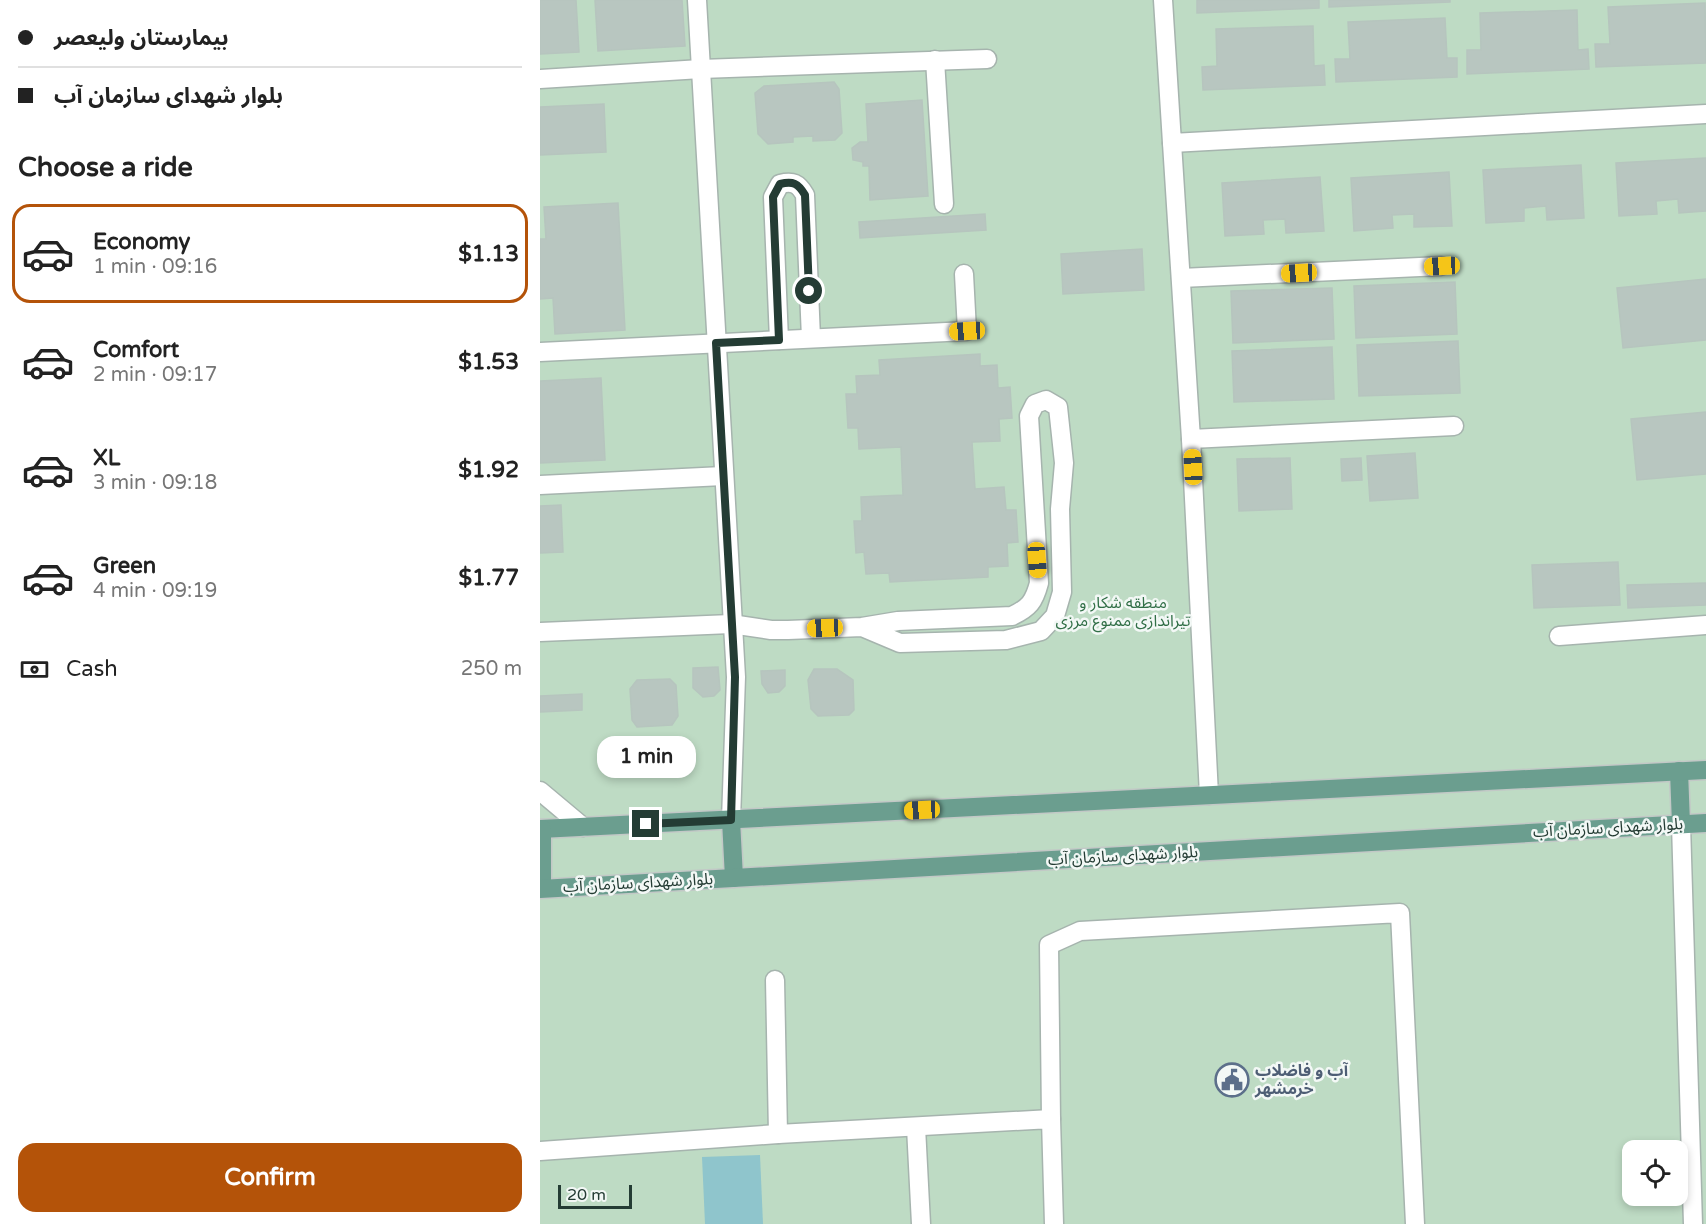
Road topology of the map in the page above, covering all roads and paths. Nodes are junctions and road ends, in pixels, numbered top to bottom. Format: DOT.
graph roads {
  1 [pos="697,0"];
  2 [pos="1163,0"];
  3 [pos="987,58"];
  4 [pos="935,60"];
  5 [pos="701,69"];
  6 [pos="540,79"];
  7 [pos="1706,114"];
  8 [pos="1172,143"];
  9 [pos="944,204"];
  10 [pos="1442,266"];
  11 [pos="964,274"];
  12 [pos="1181,278"];
  13 [pos="811,339"];
  14 [pos="779,340"];
  15 [pos="716,343"];
  16 [pos="540,352"];
  17 [pos="1454,426"];
  18 [pos="1191,439"];
  19 [pos="723,476"];
  20 [pos="540,485"];
  21 [pos="1027,609"];
  22 [pos="731,624"];
  23 [pos="1706,625"];
  24 [pos="862,627"];
  25 [pos="1041,631"];
  26 [pos="540,632"];
  27 [pos="1559,636"];
  28 [pos="1706,770"];
  29 [pos="1679,771"];
  30 [pos="540,791"];
  31 [pos="1209,795"];
  32 [pos="731,820"];
  33 [pos="1706,823"];
  34 [pos="1681,824"];
  35 [pos="583,827"];
  36 [pos="541,829"];
  37 [pos="734,878"];
  38 [pos="541,888"];
  39 [pos="775,980"];
  40 [pos="1697,1116"];
  41 [pos="1051,1119"];
  42 [pos="916,1126"];
  43 [pos="778,1134"];
  44 [pos="540,1151"];
  45 [pos="921,1224"];
  46 [pos="1054,1224"];
  47 [pos="1415,1224"];
  48 [pos="1693,1224"];
  1 -- 5 [label="street"];
  2 -- 8 [label="street"];
  3 -- 4 [label="street"];
  4 -- 5 [label="street"];
  4 -- 9 [label="street"];
  5 -- 6 [label="street"];
  5 -- 15 [label="street"];
  7 -- 8 [label="street"];
  8 -- 12 [label="street"];
  10 -- 12 [label="street"];
  11 -- 13 [label="street"];
  12 -- 18 [label="street"];
  13 -- 14 [label="street"];
  13 -- 14 [label="street"];
  14 -- 15 [label="street"];
  15 -- 16 [label="street"];
  15 -- 19 [label="street"];
  17 -- 18 [label="street"];
  18 -- 31 [label="street"];
  19 -- 20 [label="street"];
  19 -- 22 [label="street"];
  21 -- 24 [label="street"];
  21 -- 25 [label="street"];
  21 -- 25 [label="street"];
  22 -- 24 [label="street"];
  22 -- 26 [label="street"];
  22 -- 32 [label="street"];
  23 -- 27 [label="street"];
  24 -- 25 [label="street"];
  28 -- 29 [label="main road"];
  29 -- 31 [label="main road"];
  29 -- 34 [label="main road"];
  30 -- 35 [label="street"];
  31 -- 32 [label="main road"];
  32 -- 35 [label="main road"];
  32 -- 37 [label="main road"];
  33 -- 34 [label="main road, بلوار شهدای سازمان آب"];
  34 -- 37 [label="main road, بلوار شهدای سازمان آب"];
  34 -- 40 [label="street"];
  35 -- 36 [label="main road"];
  36 -- 38 [label="main road"];
  37 -- 38 [label="main road, بلوار شهدای سازمان آب"];
  39 -- 43 [label="street"];
  40 -- 48 [label="street"];
  41 -- 42 [label="street"];
  41 -- 46 [label="street"];
  41 -- 47 [label="street"];
  42 -- 43 [label="street"];
  42 -- 45 [label="street"];
  43 -- 44 [label="street"];
}
